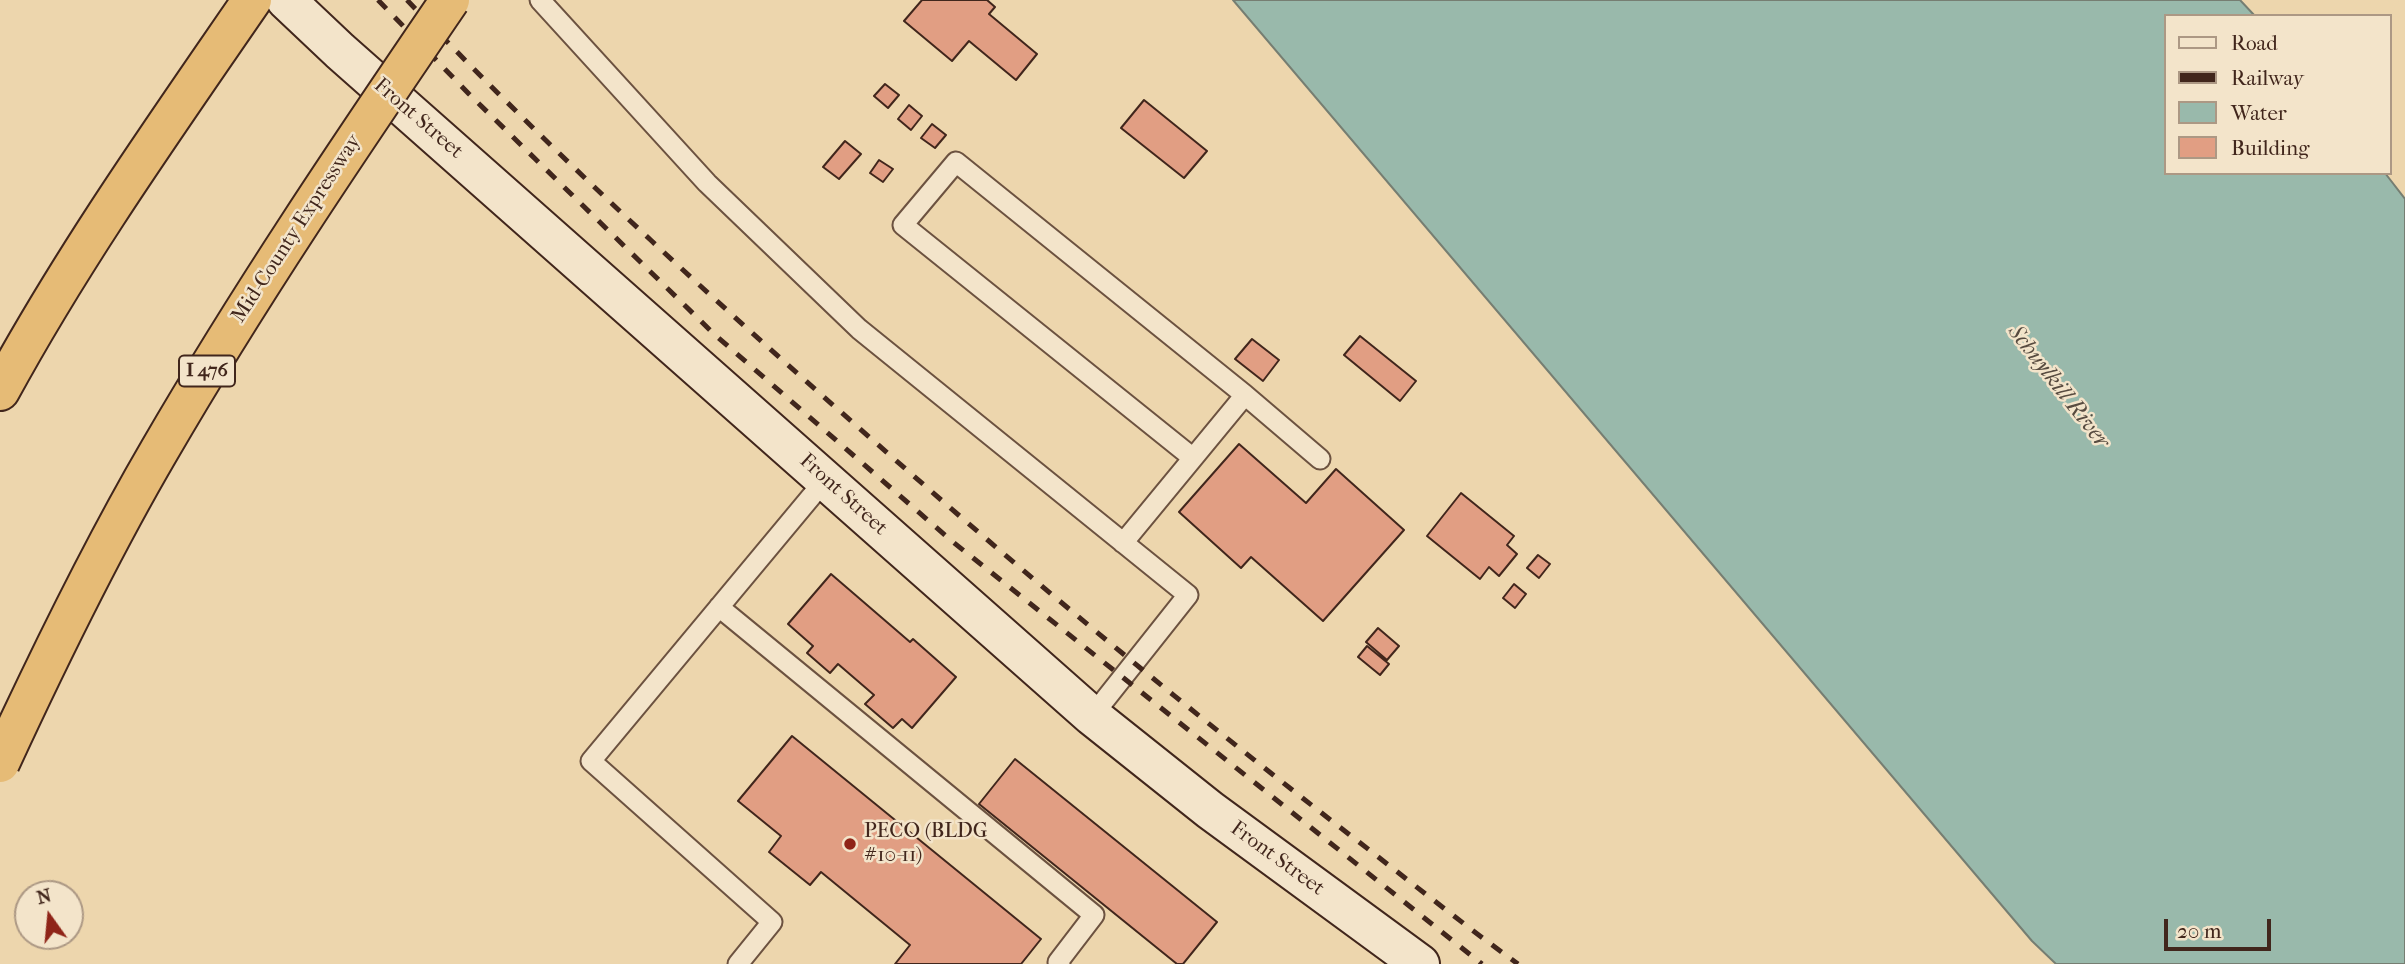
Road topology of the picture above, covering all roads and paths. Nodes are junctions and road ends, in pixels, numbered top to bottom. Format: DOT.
graph roads {
  1 [pos="252,0"];
  2 [pos="286,0"];
  3 [pos="450,0"];
  4 [pos="540,0"];
  5 [pos="0,391"];
  6 [pos="1245,395"];
  7 [pos="1194,458"];
  8 [pos="1320,459"];
  9 [pos="825,480"];
  10 [pos="1123,543"];
  11 [pos="719,607"];
  12 [pos="1092,716"];
  13 [pos="0,763"];
  14 [pos="738,964"];
  15 [pos="1060,964"];
  16 [pos="1420,964"];
  1 -- 5 [label="highway"];
  2 -- 9 [label="main road, Front Street"];
  3 -- 13 [label="highway, Mid-County Expressway / I 476, bridge"];
  4 -- 10 [label="lane"];
  6 -- 7 [label="lane"];
  6 -- 7 [label="lane"];
  6 -- 8 [label="lane"];
  7 -- 10 [label="lane"];
  9 -- 11 [label="lane"];
  9 -- 12 [label="main road, Front Street"];
  10 -- 12 [label="lane"];
  11 -- 14 [label="lane"];
  11 -- 15 [label="lane"];
  12 -- 16 [label="main road, Front Street"];
}
